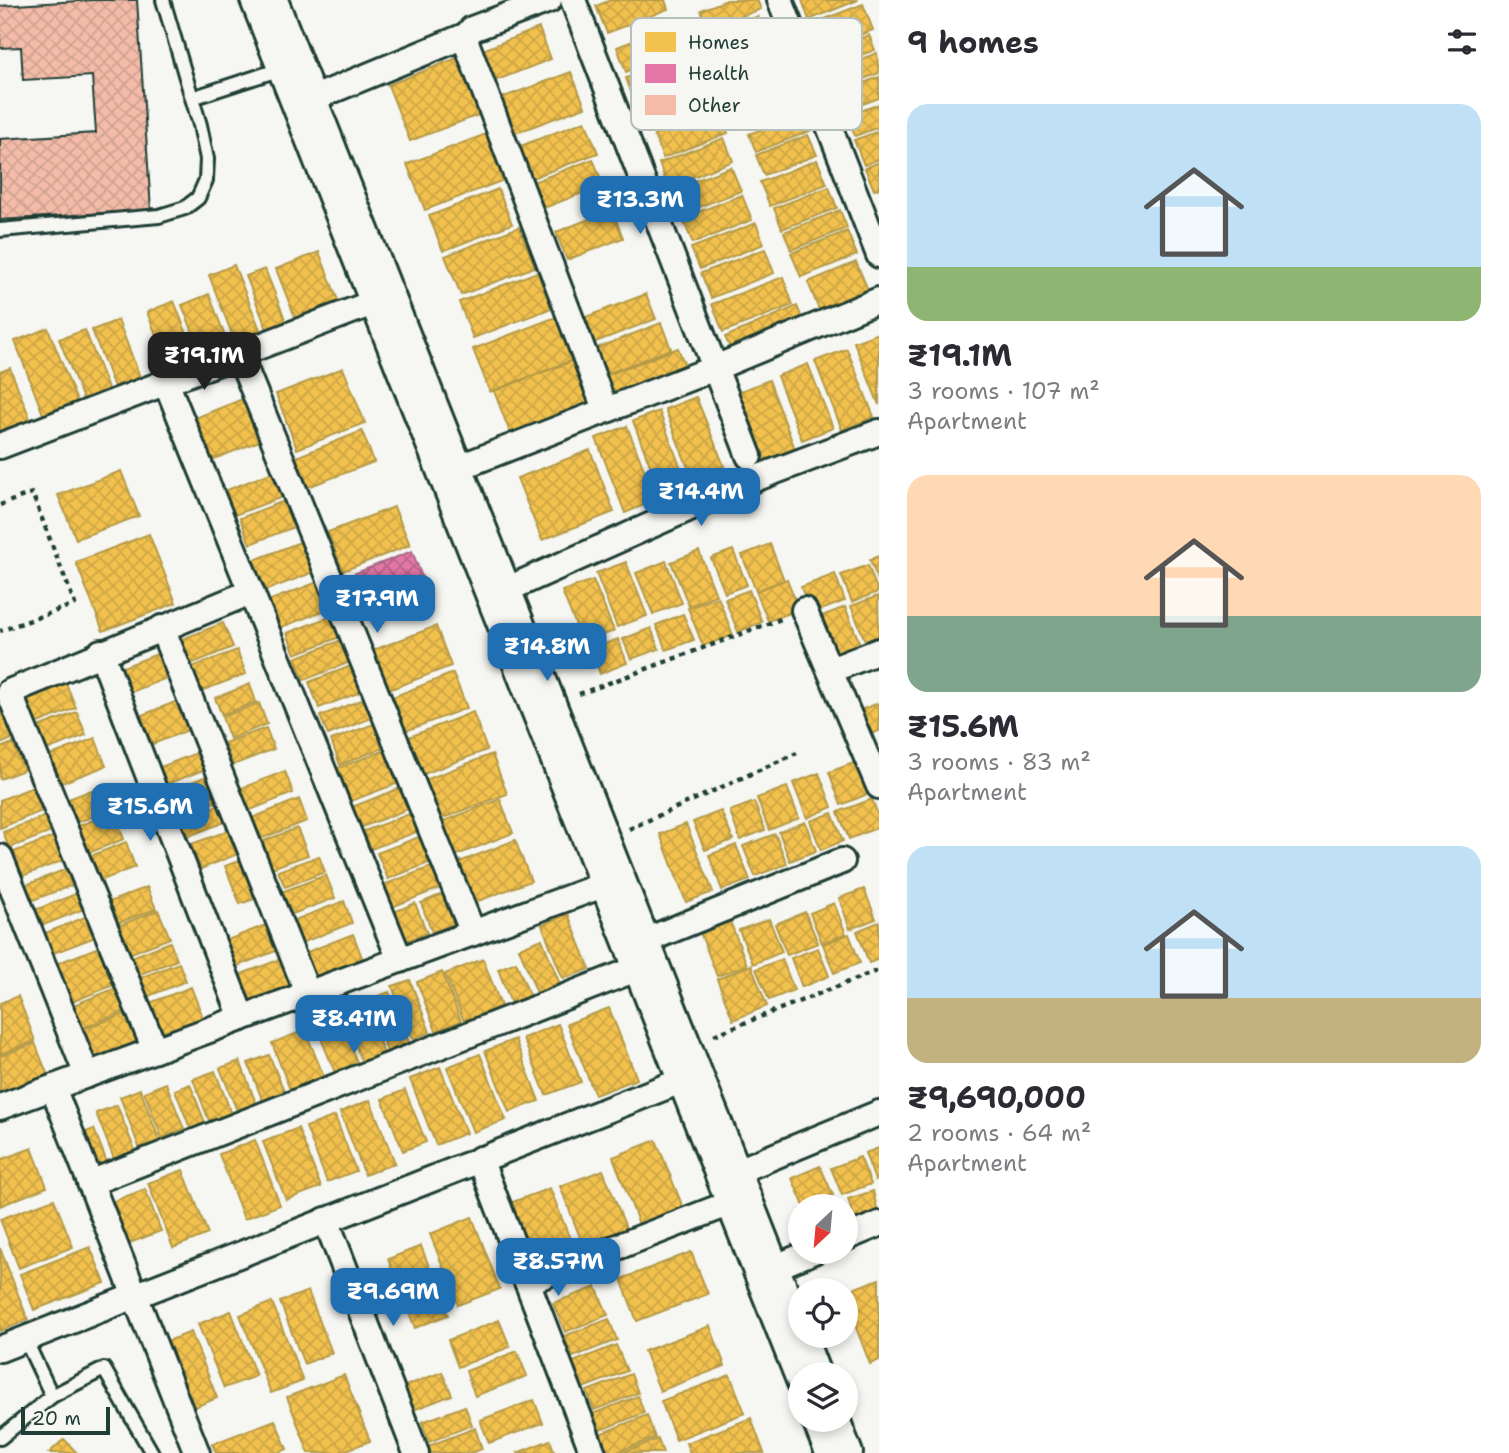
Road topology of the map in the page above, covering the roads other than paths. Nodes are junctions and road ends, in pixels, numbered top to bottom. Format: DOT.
graph roads {
  1 [pos="163,0"];
  2 [pos="253,0"];
  3 [pos="275,0"];
  4 [pos="549,0"];
  5 [pos="573,0"];
  6 [pos="780,0"];
  7 [pos="787,18"];
  8 [pos="467,35"];
  9 [pos="281,69"];
  10 [pos="314,98"];
  11 [pos="192,99"];
  12 [pos="830,130"];
  13 [pos="0,230"];
  14 [pos="879,255"];
  15 [pos="382,299"];
  16 [pos="879,300"];
  17 [pos="239,354"];
  18 [pos="715,368"];
  19 [pos="166,382"];
  20 [pos="605,409"];
  21 [pos="879,432"];
  22 [pos="0,446"];
  23 [pos="460,467"];
  24 [pos="753,467"];
  25 [pos="508,589"];
  26 [pos="251,592"];
  27 [pos="804,610"];
  28 [pos="162,628"];
  29 [pos="879,650"];
  30 [pos="101,652"];
  31 [pos="831,670"];
  32 [pos="878,783"];
  33 [pos="0,858"];
  34 [pos="842,861"];
  35 [pos="603,885"];
  36 [pos="473,933"];
  37 [pos="647,940"];
  38 [pos="400,960"];
  39 [pos="636,969"];
  40 [pos="308,994"];
  41 [pos="242,1018"];
  42 [pos="155,1050"];
  43 [pos="87,1075"];
  44 [pos="690,1077"];
  45 [pos="52,1088"];
  46 [pos="0,1107"];
  47 [pos="879,1113"];
  48 [pos="480,1159"];
  49 [pos="738,1171"];
  50 [pos="90,1183"];
  51 [pos="728,1204"];
  52 [pos="326,1220"];
  53 [pos="879,1224"];
  54 [pos="858,1233"];
  55 [pos="788,1262"];
  56 [pos="776,1267"];
  57 [pos="527,1282"];
  58 [pos="134,1296"];
  59 [pos="788,1297"];
  60 [pos="25,1339"];
  61 [pos="0,1349"];
  62 [pos="792,1362"];
  63 [pos="52,1396"];
  64 [pos="819,1432"];
  65 [pos="842,1432"];
  66 [pos="0,1438"];
  67 [pos="152,1453"];
  68 [pos="197,1453"];
  69 [pos="416,1453"];
  70 [pos="593,1453"];
  71 [pos="828,1453"];
  72 [pos="850,1453"];
  1 -- 11 [label="lane"];
  2 -- 9 [label="street"];
  3 -- 10 [label="street"];
  4 -- 8 [label="street"];
  5 -- 18 [label="street"];
  6 -- 7 [label="street"];
  8 -- 10 [label="street"];
  8 -- 20 [label="street"];
  9 -- 11 [label="lane"];
  9 -- 15 [label="street"];
  10 -- 15 [label="street"];
  11 -- 13 [label="lane"];
  12 -- 14 [label="street"];
  15 -- 17 [label="street"];
  15 -- 23 [label="street"];
  15 -- 35 [label="street"];
  16 -- 18 [label="street"];
  17 -- 19 [label="street"];
  17 -- 36 [label="street"];
  18 -- 20 [label="street"];
  18 -- 24 [label="street"];
  19 -- 22 [label="street"];
  19 -- 26 [label="street"];
  20 -- 23 [label="street"];
  21 -- 24 [label="street"];
  23 -- 25 [label="street"];
  24 -- 25 [label="street"];
  25 -- 37 [label="street"];
  26 -- 28 [label="street"];
  26 -- 38 [label="street"];
  27 -- 31 [label="street"];
  28 -- 30 [label="street"];
  28 -- 40 [label="street"];
  29 -- 31 [label="street"];
  30 -- 41 [label="street"];
  30 -- 42 [label="street"];
  31 -- 32 [label="street"];
  33 -- 43 [label="street"];
  34 -- 37 [label="street"];
  35 -- 36 [label="street"];
  35 -- 39 [label="street"];
  36 -- 38 [label="street"];
  37 -- 44 [label="street"];
  38 -- 40 [label="street"];
  39 -- 44 [label="street"];
  39 -- 50 [label="street"];
  40 -- 41 [label="street"];
  41 -- 42 [label="street"];
  42 -- 43 [label="street"];
  43 -- 45 [label="street"];
  44 -- 48 [label="street"];
  44 -- 49 [label="street"];
  44 -- 51 [label="street"];
  45 -- 46 [label="street"];
  45 -- 50 [label="street"];
  47 -- 49 [label="street"];
  48 -- 52 [label="street"];
  48 -- 57 [label="street"];
  49 -- 56 [label="street"];
  50 -- 58 [label="street"];
  51 -- 57 [label="street"];
  51 -- 62 [label="street"];
  52 -- 58 [label="street"];
  52 -- 69 [label="street"];
  53 -- 54 [label="street"];
  55 -- 56 [label="street"];
  56 -- 59 [label="street"];
  57 -- 70 [label="street"];
  58 -- 60 [label="street"];
  58 -- 68 [label="street"];
  60 -- 61 [label="street"];
  60 -- 63 [label="lane"];
  63 -- 66 [label="lane"];
  63 -- 67 [label="lane"];
  64 -- 71 [label="street"];
  65 -- 72 [label="street"];
}
